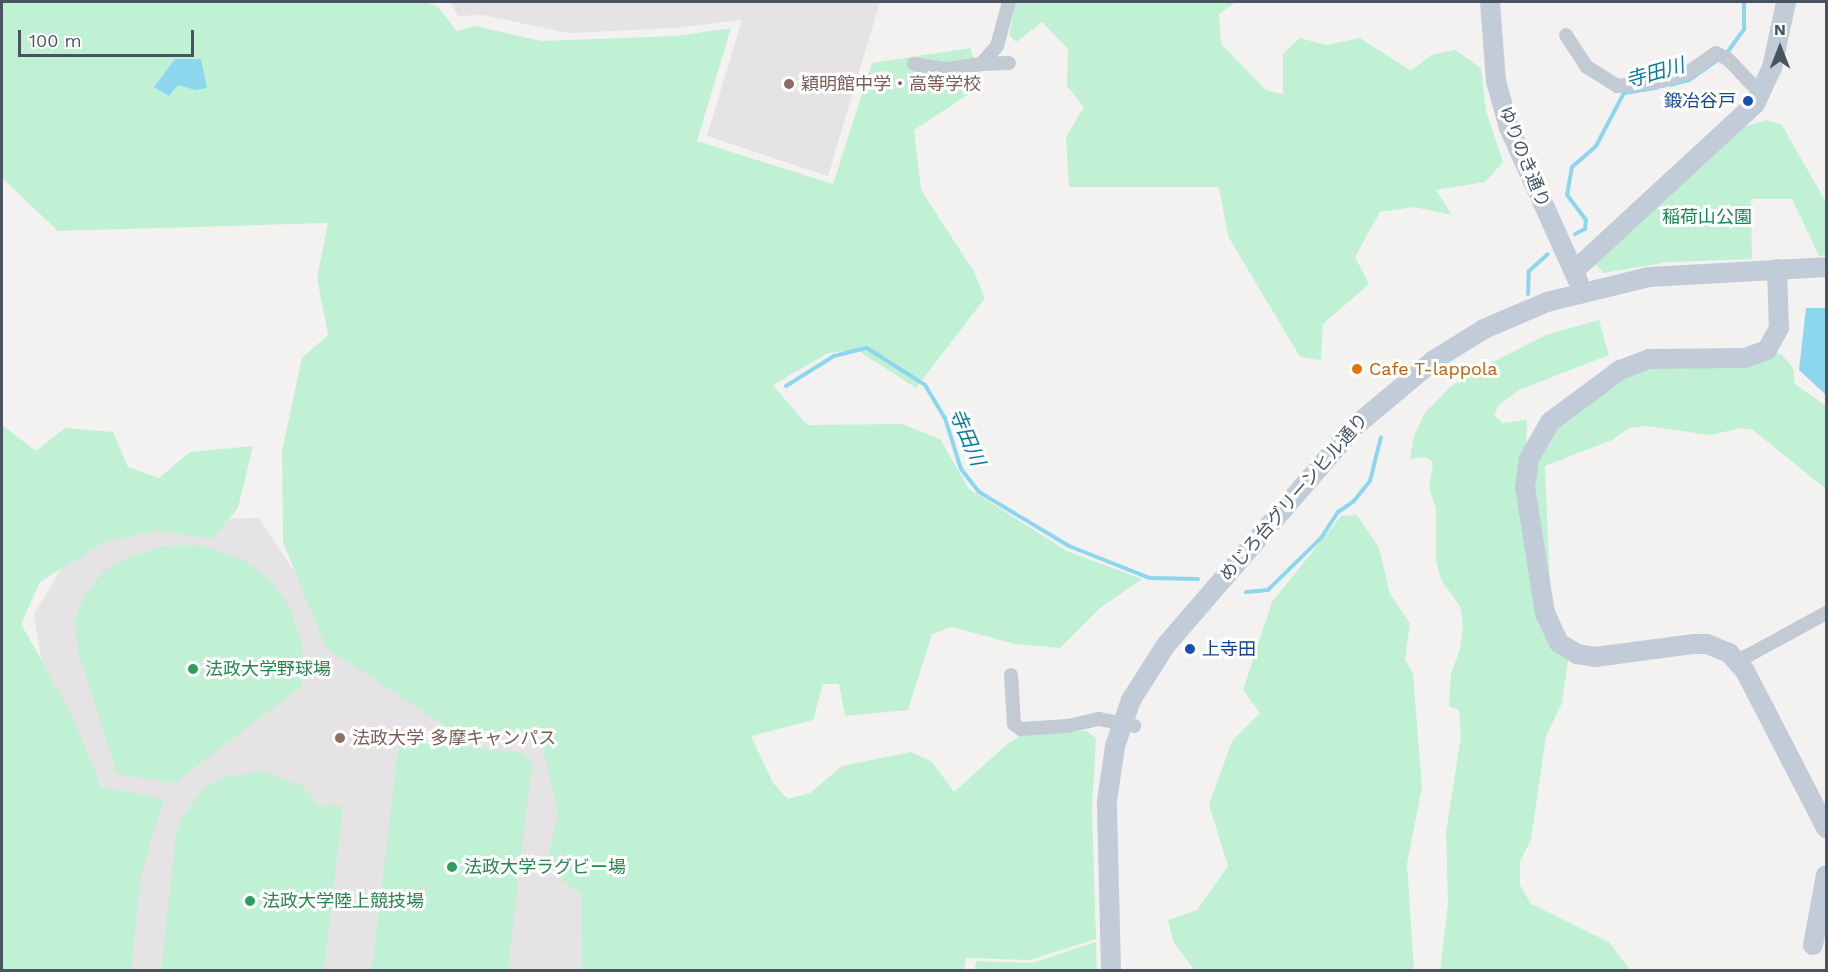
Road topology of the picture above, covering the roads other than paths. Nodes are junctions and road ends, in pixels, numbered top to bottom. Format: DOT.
graph roads {
  1 [pos="1009,2"];
  2 [pos="1490,2"];
  3 [pos="1786,2"];
  4 [pos="1566,35"];
  5 [pos="1009,63"];
  6 [pos="914,64"];
  7 [pos="981,64"];
  8 [pos="1761,94"];
  9 [pos="1827,267"];
  10 [pos="1575,270"];
  11 [pos="1778,275"];
  12 [pos="1827,280"];
  13 [pos="1582,298"];
  14 [pos="1827,614"];
  15 [pos="1738,661"];
  16 [pos="1011,675"];
  17 [pos="1128,724"];
  18 [pos="1827,828"];
  19 [pos="1827,875"];
  20 [pos="1813,945"];
  21 [pos="1111,970"];
  22 [pos="1124,970"];
  1 -- 7 [label="street"];
  2 -- 10 [label="street, ゆりのき通り"];
  3 -- 8 [label="street"];
  4 -- 8 [label="street"];
  5 -- 7 [label="street"];
  6 -- 7 [label="street"];
  8 -- 10 [label="street"];
  9 -- 11 [label="street, めじろ台グリーンヒル通り"];
  10 -- 13 [label="street, ゆりのき通り"];
  11 -- 12 [label="street, めじろ台グリーンヒル通り"];
  11 -- 13 [label="street, めじろ台グリーンヒル通り"];
  11 -- 15 [label="street"];
  13 -- 17 [label="street, めじろ台グリーンヒル通り"];
  14 -- 15 [label="street"];
  15 -- 18 [label="street"];
  16 -- 17 [label="street"];
  17 -- 21 [label="street, めじろ台グリーンヒル通り"];
  17 -- 22 [label="street, めじろ台グリーンヒル通り"];
  19 -- 20 [label="street"];
}
